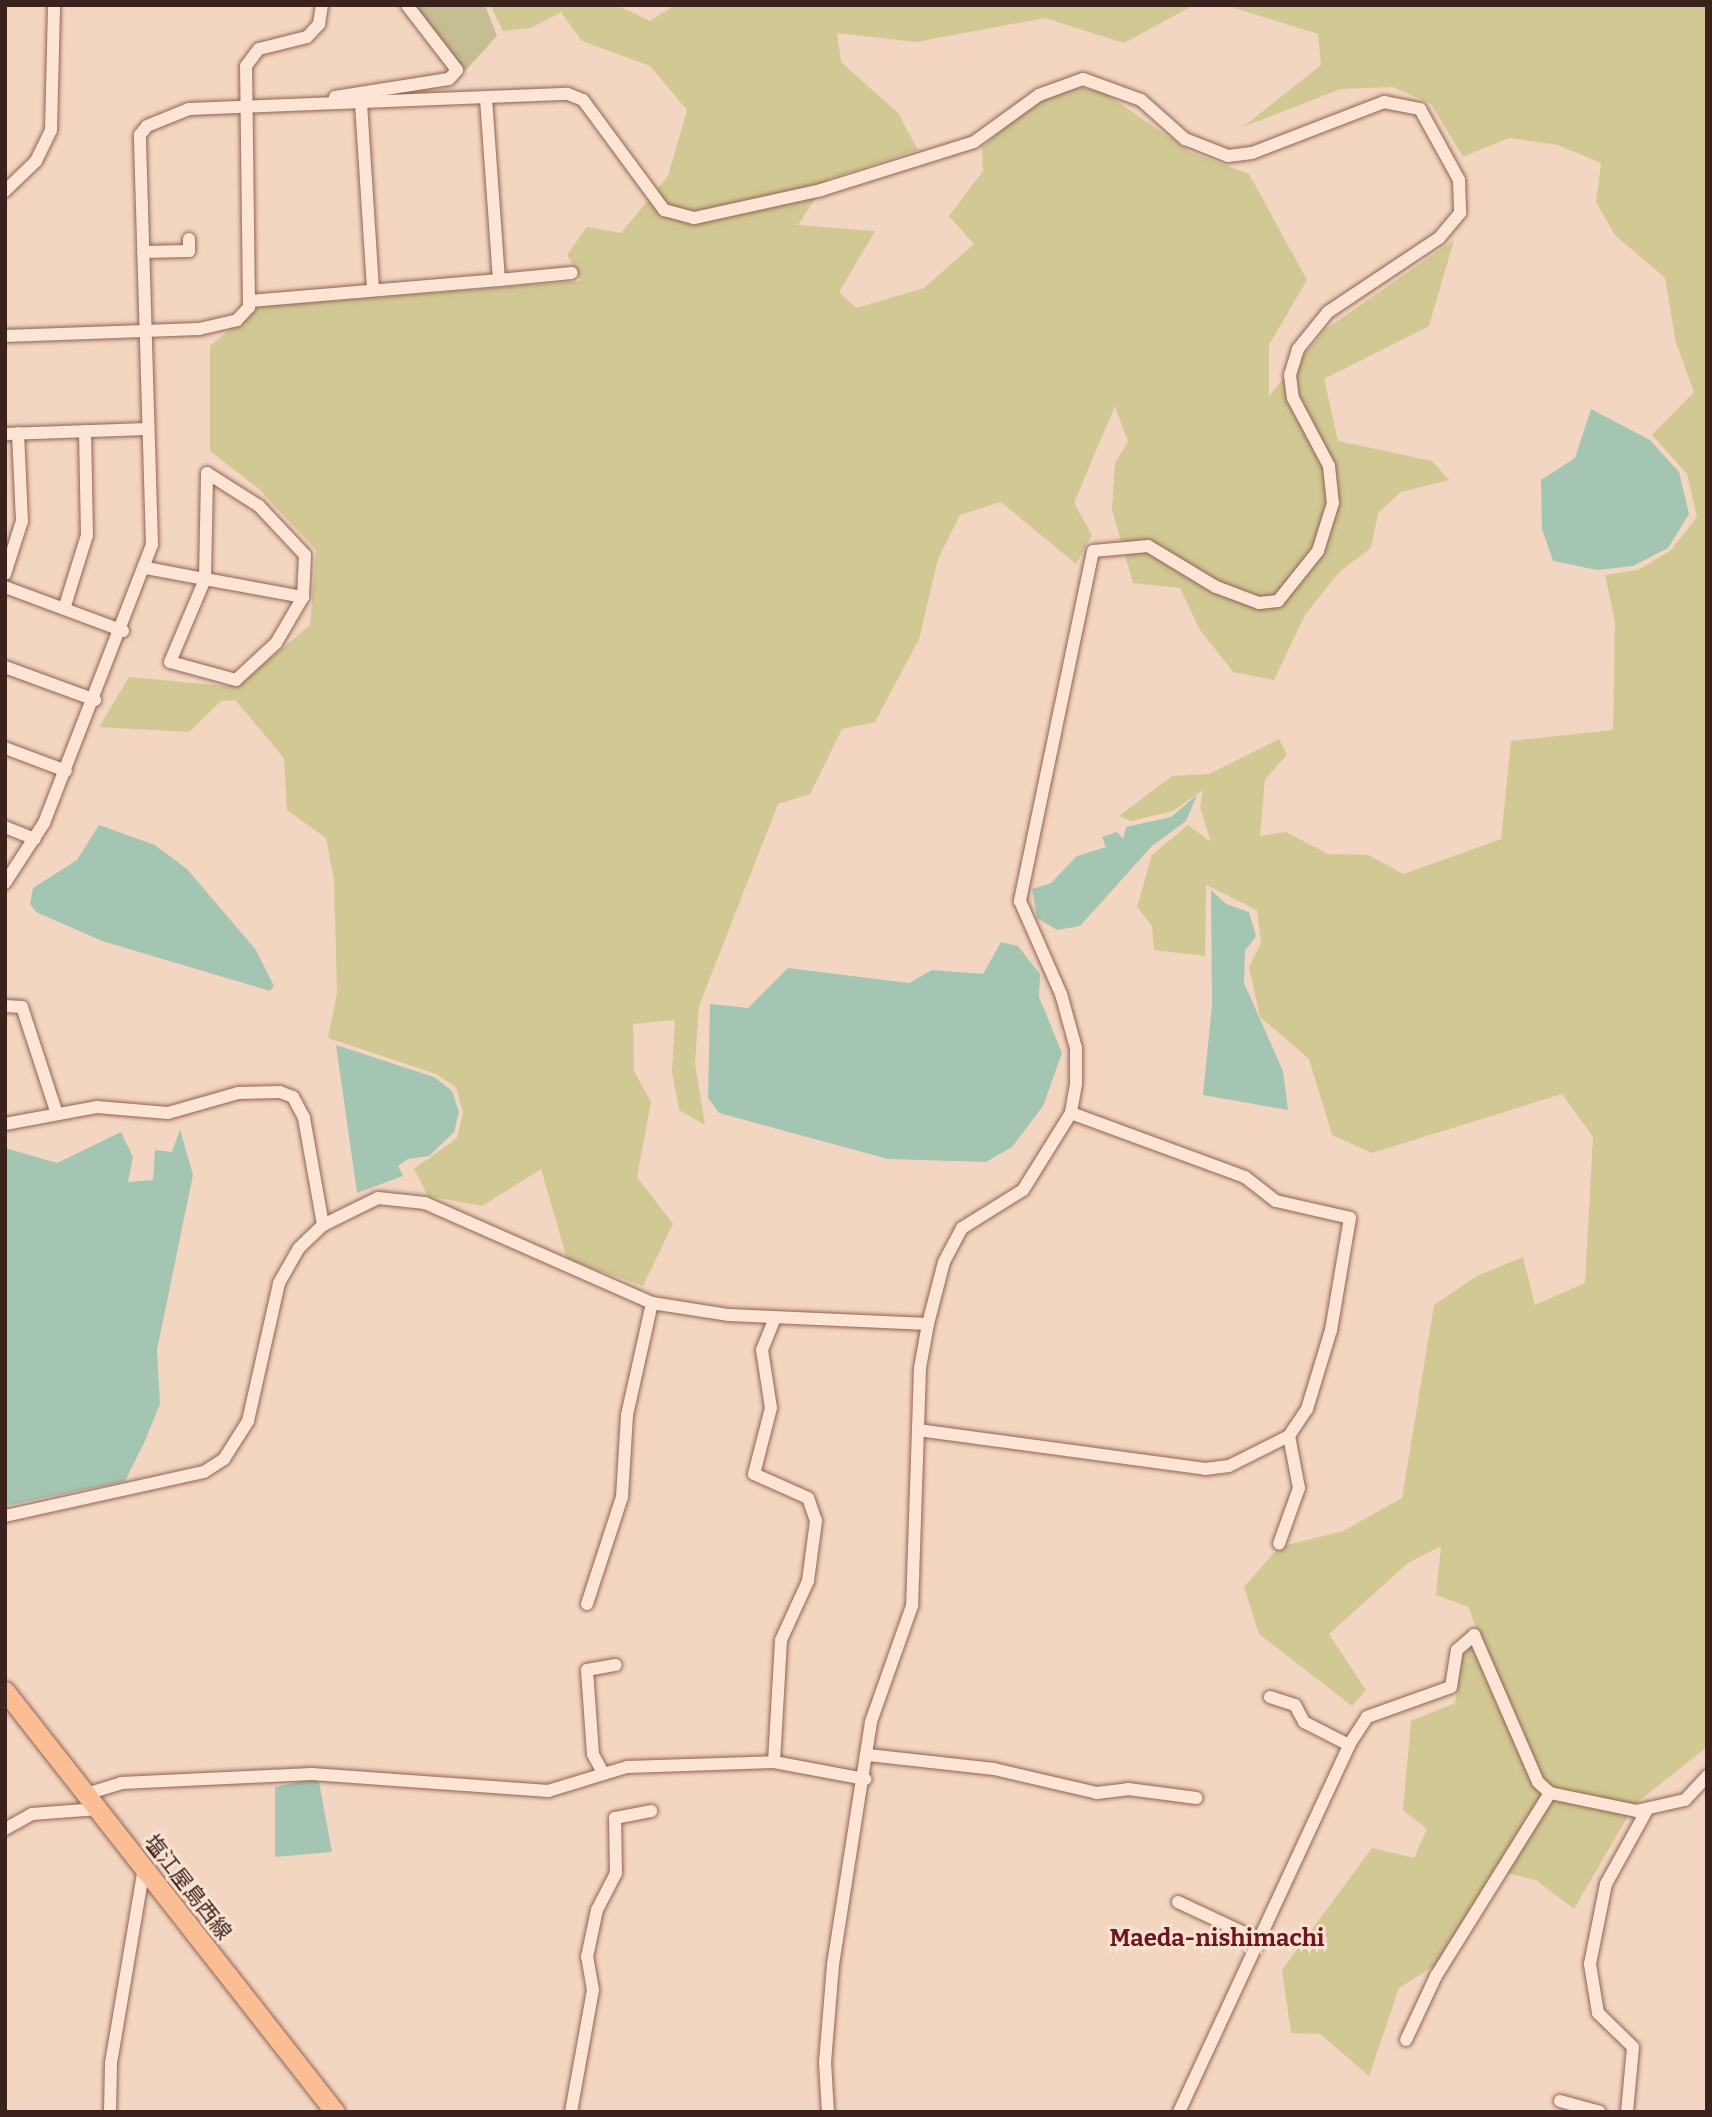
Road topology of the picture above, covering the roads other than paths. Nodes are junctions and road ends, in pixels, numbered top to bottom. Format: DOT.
graph roads {
  1 [pos="54,5"];
  2 [pos="322,5"];
  3 [pos="407,5"];
  4 [pos="486,98"];
  5 [pos="360,103"];
  6 [pos="278,106"];
  7 [pos="245,107"];
  8 [pos="5,191"];
  9 [pos="189,239"];
  10 [pos="143,252"];
  11 [pos="572,273"];
  12 [pos="499,280"];
  13 [pos="373,288"];
  14 [pos="250,301"];
  15 [pos="145,328"];
  16 [pos="5,336"];
  17 [pos="148,429"];
  18 [pos="85,431"];
  19 [pos="12,433"];
  20 [pos="146,568"];
  21 [pos="5,573"];
  22 [pos="205,579"];
  23 [pos="5,587"];
  24 [pos="303,597"];
  25 [pos="64,609"];
  26 [pos="123,631"];
  27 [pos="5,667"];
  28 [pos="95,700"];
  29 [pos="5,748"];
  30 [pos="66,771"];
  31 [pos="5,828"];
  32 [pos="35,839"];
  33 [pos="5,883"];
  34 [pos="5,1006"];
  35 [pos="56,1111"];
  36 [pos="1071,1112"];
  37 [pos="5,1124"];
  38 [pos="323,1225"];
  39 [pos="652,1303"];
  40 [pos="775,1317"];
  41 [pos="928,1324"];
  42 [pos="918,1430"];
  43 [pos="1289,1436"];
  44 [pos="5,1516"];
  45 [pos="1279,1544"];
  46 [pos="587,1604"];
  47 [pos="616,1665"];
  48 [pos="5,1691"];
  49 [pos="1269,1697"];
  50 [pos="1349,1745"];
  51 [pos="867,1755"];
  52 [pos="774,1762"];
  53 [pos="603,1773"];
  54 [pos="1707,1776"];
  55 [pos="865,1779"];
  56 [pos="1550,1793"];
  57 [pos="1196,1798"];
  58 [pos="92,1802"];
  59 [pos="1647,1810"];
  60 [pos="651,1811"];
  61 [pos="5,1829"];
  62 [pos="144,1867"];
  63 [pos="1178,1902"];
  64 [pos="1257,1939"];
  65 [pos="1406,2040"];
  66 [pos="1560,2101"];
  67 [pos="110,2112"];
  68 [pos="335,2112"];
  69 [pos="571,2112"];
  70 [pos="828,2112"];
  71 [pos="1179,2112"];
  72 [pos="1600,2112"];
  73 [pos="1627,2112"];
  1 -- 8 [label="street"];
  2 -- 7 [label="street"];
  3 -- 6 [label="street"];
  4 -- 5 [label="street"];
  4 -- 12 [label="street"];
  4 -- 36 [label="street"];
  5 -- 6 [label="street"];
  5 -- 13 [label="street"];
  6 -- 7 [label="street"];
  7 -- 10 [label="street"];
  7 -- 14 [label="street"];
  9 -- 10 [label="street"];
  10 -- 15 [label="street"];
  11 -- 12 [label="street"];
  12 -- 13 [label="street"];
  13 -- 14 [label="street"];
  14 -- 15 [label="street"];
  15 -- 16 [label="street"];
  15 -- 17 [label="street"];
  17 -- 18 [label="street"];
  17 -- 20 [label="street"];
  18 -- 19 [label="street"];
  18 -- 25 [label="street"];
  19 -- 21 [label="street"];
  20 -- 22 [label="street"];
  20 -- 26 [label="street"];
  22 -- 24 [label="street"];
  22 -- 24 [label="street"];
  22 -- 24 [label="street"];
  23 -- 25 [label="street"];
  25 -- 26 [label="street"];
  26 -- 28 [label="street"];
  27 -- 28 [label="street"];
  28 -- 30 [label="street"];
  29 -- 30 [label="street"];
  30 -- 32 [label="street"];
  31 -- 32 [label="street"];
  32 -- 33 [label="street"];
  34 -- 35 [label="street"];
  35 -- 37 [label="street"];
  35 -- 38 [label="street"];
  36 -- 41 [label="street"];
  36 -- 43 [label="street"];
  38 -- 39 [label="street"];
  38 -- 44 [label="street"];
  39 -- 40 [label="street"];
  39 -- 46 [label="street"];
  40 -- 41 [label="street"];
  40 -- 52 [label="street"];
  41 -- 42 [label="street"];
  42 -- 43 [label="street"];
  42 -- 51 [label="street"];
  43 -- 45 [label="street"];
  47 -- 53 [label="street"];
  48 -- 58 [label="main road, 塩江屋島西線"];
  49 -- 50 [label="street"];
  50 -- 56 [label="street"];
  50 -- 64 [label="street"];
  51 -- 55 [label="street"];
  51 -- 57 [label="street"];
  52 -- 53 [label="street"];
  52 -- 55 [label="street"];
  53 -- 58 [label="street"];
  54 -- 59 [label="street"];
  55 -- 70 [label="street"];
  56 -- 59 [label="street"];
  56 -- 65 [label="street"];
  58 -- 61 [label="street"];
  58 -- 62 [label="main road, 塩江屋島西線"];
  59 -- 73 [label="street"];
  60 -- 69 [label="street"];
  62 -- 67 [label="street"];
  62 -- 68 [label="main road, 塩江屋島西線"];
  63 -- 64 [label="street"];
  64 -- 71 [label="street"];
  66 -- 72 [label="street"];
}
